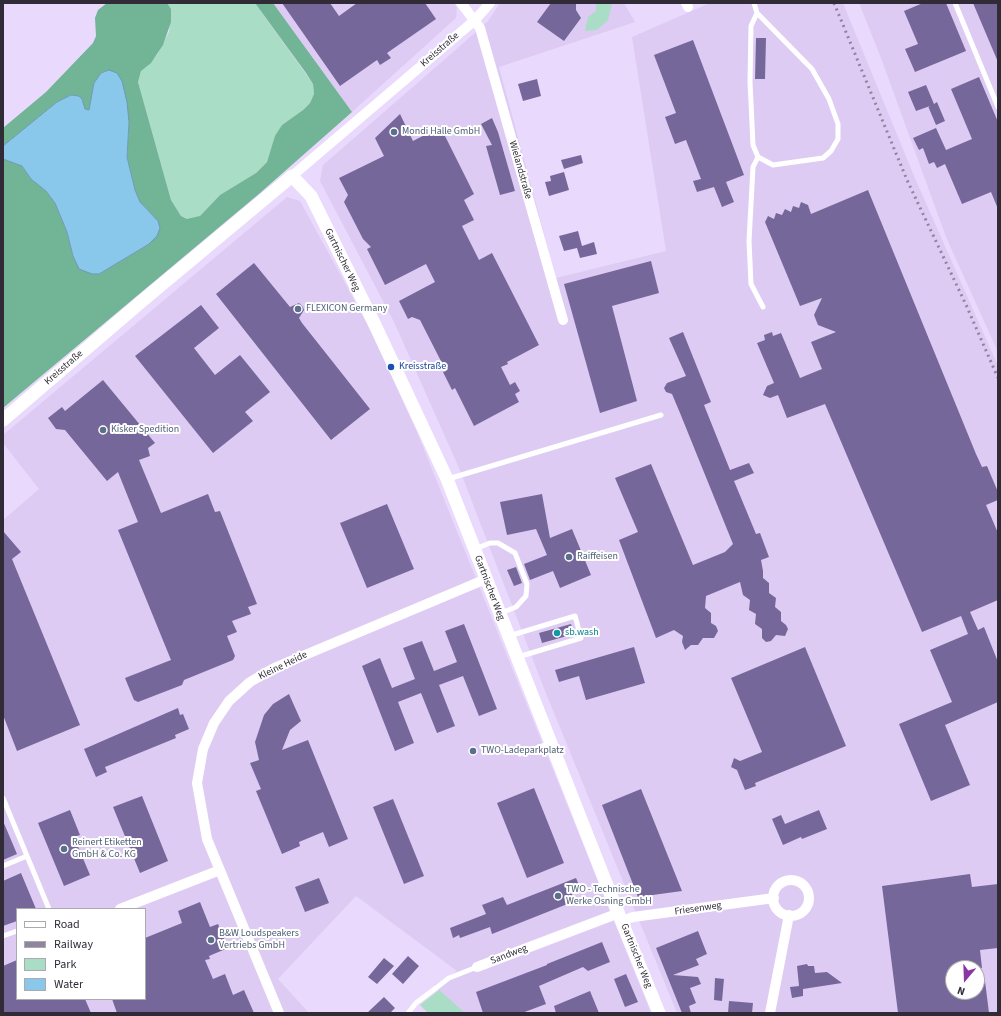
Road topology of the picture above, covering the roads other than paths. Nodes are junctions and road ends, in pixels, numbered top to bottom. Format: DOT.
graph roads {
  1 [pos="461,3"];
  2 [pos="490,3"];
  3 [pos="754,3"];
  4 [pos="955,3"];
  5 [pos="757,13"];
  6 [pos="475,20"];
  7 [pos="998,107"];
  8 [pos="758,157"];
  9 [pos="292,176"];
  10 [pos="763,307"];
  11 [pos="563,320"];
  12 [pos="661,415"];
  13 [pos="3,420"];
  14 [pos="447,479"];
  15 [pos="474,549"];
  16 [pos="486,579"];
  17 [pos="500,613"];
  18 [pos="508,636"];
  19 [pos="517,657"];
  20 [pos="550,743"];
  21 [pos="520,754"];
  22 [pos="3,798"];
  23 [pos="27,856"];
  24 [pos="3,866"];
  25 [pos="220,870"];
  26 [pos="774,898"];
  27 [pos="49,908"];
  28 [pos="123,908"];
  29 [pos="789,915"];
  30 [pos="620,917"];
  31 [pos="16,931"];
  32 [pos="3,936"];
  33 [pos="477,968"];
  34 [pos="280,1013"];
  35 [pos="408,1013"];
  36 [pos="659,1013"];
  37 [pos="770,1013"];
  1 -- 6 [label="street, Wielandstraße"];
  2 -- 6 [label="street, Kreisstraße"];
  3 -- 5 [label="lane"];
  4 -- 7 [label="lane"];
  5 -- 8 [label="lane"];
  5 -- 8 [label="lane"];
  6 -- 9 [label="street, Kreisstraße"];
  6 -- 11 [label="street, Wielandstraße"];
  8 -- 10 [label="lane"];
  9 -- 13 [label="street, Kreisstraße"];
  9 -- 14 [label="street, Gartnischer Weg"];
  12 -- 14 [label="lane"];
  14 -- 15 [label="street, Gartnischer Weg"];
  15 -- 16 [label="street, Gartnischer Weg"];
  15 -- 17 [label="lane"];
  16 -- 17 [label="street, Gartnischer Weg"];
  16 -- 25 [label="street, Kleine Heide"];
  17 -- 18 [label="street, Gartnischer Weg"];
  18 -- 19 [label="street, Gartnischer Weg"];
  18 -- 19 [label="lane"];
  19 -- 20 [label="street, Gartnischer Weg"];
  20 -- 21 [label="lane"];
  20 -- 30 [label="street, Gartnischer Weg"];
  22 -- 23 [label="lane"];
  23 -- 24 [label="lane"];
  23 -- 27 [label="lane"];
  25 -- 28 [label="street"];
  25 -- 34 [label="street, Kleine Heide"];
  26 -- 29 [label="street"];
  26 -- 29 [label="street"];
  26 -- 30 [label="street, Friesenweg"];
  29 -- 37 [label="street"];
  30 -- 33 [label="street, Sandweg"];
  30 -- 36 [label="street, Gartnischer Weg"];
  31 -- 32 [label="lane"];
  33 -- 35 [label="lane, Sandweg"];
}
